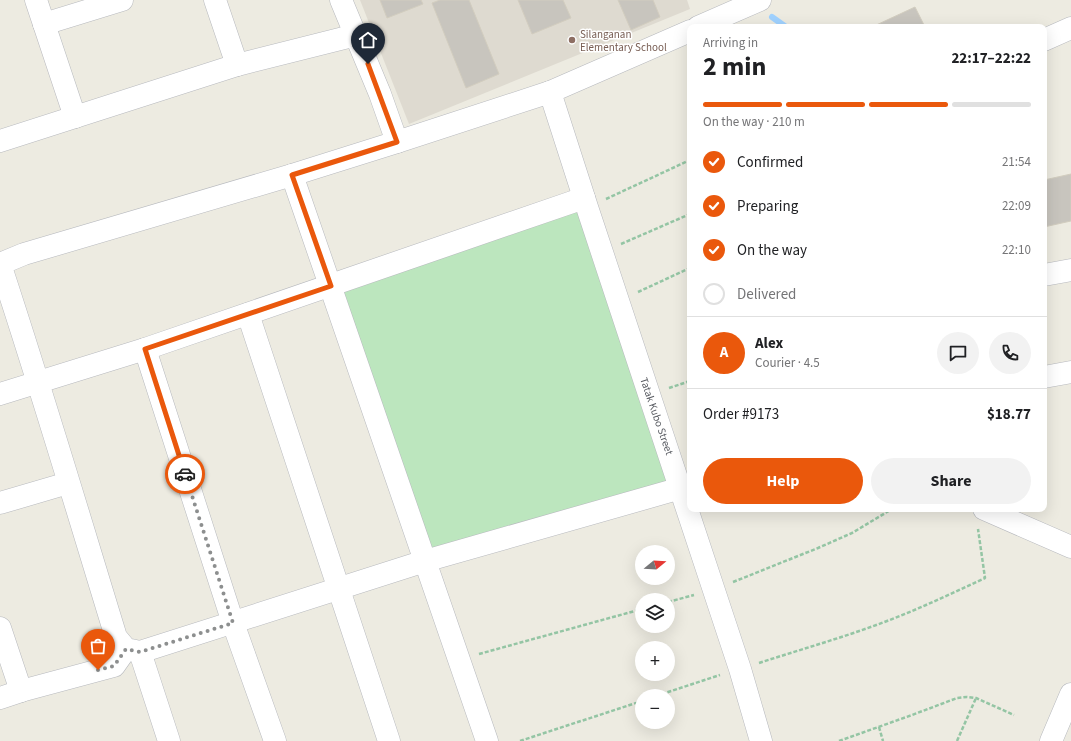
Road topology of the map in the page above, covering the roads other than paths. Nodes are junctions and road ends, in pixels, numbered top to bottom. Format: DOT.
graph roads {
  1 [pos="36,0"];
  2 [pos="122,0"];
  3 [pos="214,0"];
  4 [pos="341,0"];
  5 [pos="760,0"];
  6 [pos="44,24"];
  7 [pos="705,24"];
  8 [pos="1071,28"];
  9 [pos="687,32"];
  10 [pos="356,35"];
  11 [pos="1047,39"];
  12 [pos="237,65"];
  13 [pos="550,92"];
  14 [pos="76,117"];
  15 [pos="0,141"];
  16 [pos="397,142"];
  17 [pos="292,175"];
  18 [pos="586,203"];
  19 [pos="0,264"];
  20 [pos="1071,270"];
  21 [pos="1047,274"];
  22 [pos="331,286"];
  23 [pos="248,314"];
  24 [pos="145,349"];
  25 [pos="1071,372"];
  26 [pos="1047,376"];
  27 [pos="39,383"];
  28 [pos="0,394"];
  29 [pos="68,483"];
  30 [pos="681,488"];
  31 [pos="0,503"];
  32 [pos="687,506"];
  33 [pos="689,512"];
  34 [pos="981,517"];
  35 [pos="1071,546"];
  36 [pos="425,561"];
  37 [pos="338,589"];
  38 [pos="233,623"];
  39 [pos="0,628"];
  40 [pos="133,650"];
  41 [pos="21,691"];
  42 [pos="1071,694"];
  43 [pos="0,698"];
  44 [pos="169,741"];
  45 [pos="275,741"];
  46 [pos="389,741"];
  47 [pos="487,741"];
  48 [pos="761,741"];
  49 [pos="1051,741"];
  1 -- 6 [label="street"];
  2 -- 6 [label="street"];
  3 -- 12 [label="street"];
  4 -- 10 [label="street"];
  5 -- 7 [label="street"];
  6 -- 14 [label="street"];
  8 -- 11 [label="street"];
  9 -- 13 [label="street"];
  10 -- 12 [label="street"];
  10 -- 16 [label="street"];
  12 -- 14 [label="street"];
  13 -- 16 [label="street"];
  13 -- 18 [label="street, Tatak Kubo Street"];
  14 -- 15 [label="street"];
  16 -- 17 [label="street"];
  17 -- 19 [label="street"];
  17 -- 22 [label="street"];
  18 -- 22 [label="street"];
  18 -- 30 [label="street, Tatak Kubo Street"];
  19 -- 27 [label="street"];
  20 -- 21 [label="street"];
  22 -- 23 [label="street"];
  22 -- 36 [label="street"];
  23 -- 24 [label="street"];
  23 -- 37 [label="street"];
  24 -- 27 [label="street"];
  24 -- 38 [label="street"];
  25 -- 26 [label="street"];
  27 -- 28 [label="street"];
  27 -- 29 [label="street"];
  29 -- 31 [label="street"];
  29 -- 40 [label="street"];
  30 -- 32 [label="street, Tatak Kubo Street"];
  30 -- 36 [label="street"];
  33 -- 48 [label="street, Tatak Kubo Street"];
  34 -- 35 [label="street"];
  36 -- 37 [label="street"];
  36 -- 47 [label="street"];
  37 -- 38 [label="street"];
  37 -- 46 [label="street"];
  38 -- 40 [label="street"];
  38 -- 45 [label="street"];
  39 -- 41 [label="street"];
  40 -- 41 [label="street"];
  40 -- 44 [label="street"];
  41 -- 43 [label="street"];
  42 -- 49 [label="street"];
}
